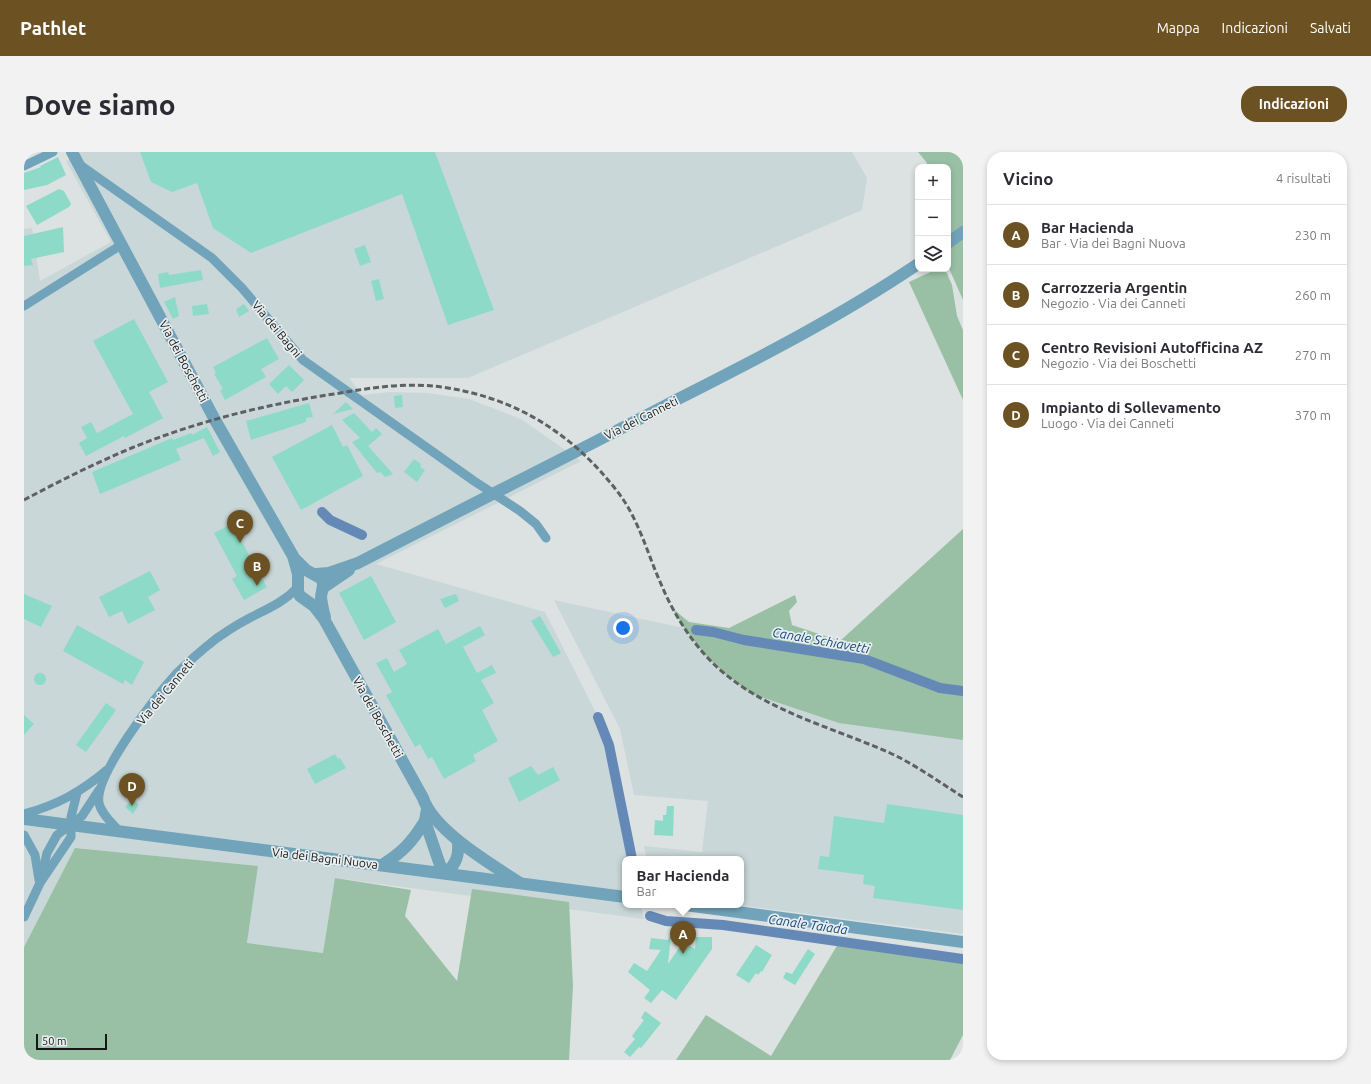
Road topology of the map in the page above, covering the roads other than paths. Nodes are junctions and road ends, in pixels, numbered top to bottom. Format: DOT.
graph roads {
  1 [pos="53,152"];
  2 [pos="72,152"];
  3 [pos="78,164"];
  4 [pos="24,166"];
  5 [pos="963,232"];
  6 [pos="951,241"];
  7 [pos="121,245"];
  8 [pos="915,266"];
  9 [pos="24,306"];
  10 [pos="494,493"];
  11 [pos="546,538"];
  12 [pos="293,556"];
  13 [pos="358,563"];
  14 [pos="314,574"];
  15 [pos="297,585"];
  16 [pos="322,591"];
  17 [pos="306,600"];
  18 [pos="276,605"];
  19 [pos="328,626"];
  20 [pos="108,769"];
  21 [pos="100,790"];
  22 [pos="77,793"];
  23 [pos="24,814"];
  24 [pos="426,815"];
  25 [pos="24,820"];
  26 [pos="70,826"];
  27 [pos="120,832"];
  28 [pos="24,835"];
  29 [pos="458,841"];
  30 [pos="382,865"];
  31 [pos="446,873"];
  32 [pos="40,883"];
  33 [pos="520,883"];
  34 [pos="622,897"];
  35 [pos="708,908"];
  36 [pos="24,917"];
  37 [pos="963,942"];
  1 -- 4 [label="street"];
  2 -- 3 [label="street, Via dei Bagni"];
  3 -- 7 [label="street, Via dei Boschetti"];
  3 -- 10 [label="street, Via dei Bagni"];
  5 -- 6 [label="street"];
  7 -- 9 [label="street"];
  7 -- 12 [label="street, Via dei Boschetti"];
  8 -- 10 [label="street, Via dei Canneti"];
  10 -- 11 [label="street, Via dei Bagni"];
  10 -- 13 [label="street, Via dei Canneti"];
  12 -- 14 [label="street, Via dei Boschetti"];
  12 -- 15 [label="street, Via dei Boschetti"];
  13 -- 14 [label="street, Via dei Canneti"];
  13 -- 16 [label="street, Via dei Canneti"];
  14 -- 15 [label="street"];
  14 -- 16 [label="street, Via dei Boschetti"];
  15 -- 17 [label="street, Via dei Boschetti"];
  15 -- 18 [label="street, Via dei Canneti"];
  16 -- 17 [label="street"];
  16 -- 19 [label="street, Via dei Boschetti"];
  17 -- 18 [label="street, Via dei Canneti"];
  17 -- 19 [label="street, Via dei Boschetti"];
  18 -- 20 [label="street, Via dei Canneti"];
  19 -- 24 [label="street, Via dei Boschetti"];
  20 -- 21 [label="street, Via dei Canneti"];
  20 -- 22 [label="street, Via dei Canneti"];
  21 -- 26 [label="street, Via dei Canneti"];
  21 -- 27 [label="street, Via dei Canneti"];
  22 -- 23 [label="street, Via dei Canneti"];
  22 -- 26 [label="street"];
  24 -- 29 [label="street, Via dei Boschetti"];
  24 -- 30 [label="street"];
  24 -- 31 [label="street, Via dei Boschetti"];
  25 -- 26 [label="street, Via dei Bagni Nuova"];
  26 -- 27 [label="street, Via dei Bagni Nuova"];
  26 -- 32 [label="street"];
  26 -- 32 [label="street, Via dei Canneti"];
  27 -- 30 [label="street, Via dei Bagni Nuova"];
  28 -- 32 [label="street"];
  29 -- 31 [label="street"];
  29 -- 33 [label="street, Via dei Boschetti"];
  30 -- 31 [label="street, Via dei Bagni Nuova"];
  31 -- 33 [label="street, Via dei Bagni Nuova"];
  32 -- 36 [label="street"];
  33 -- 34 [label="street, Via dei Bagni Nuova"];
  35 -- 37 [label="street"];
}
